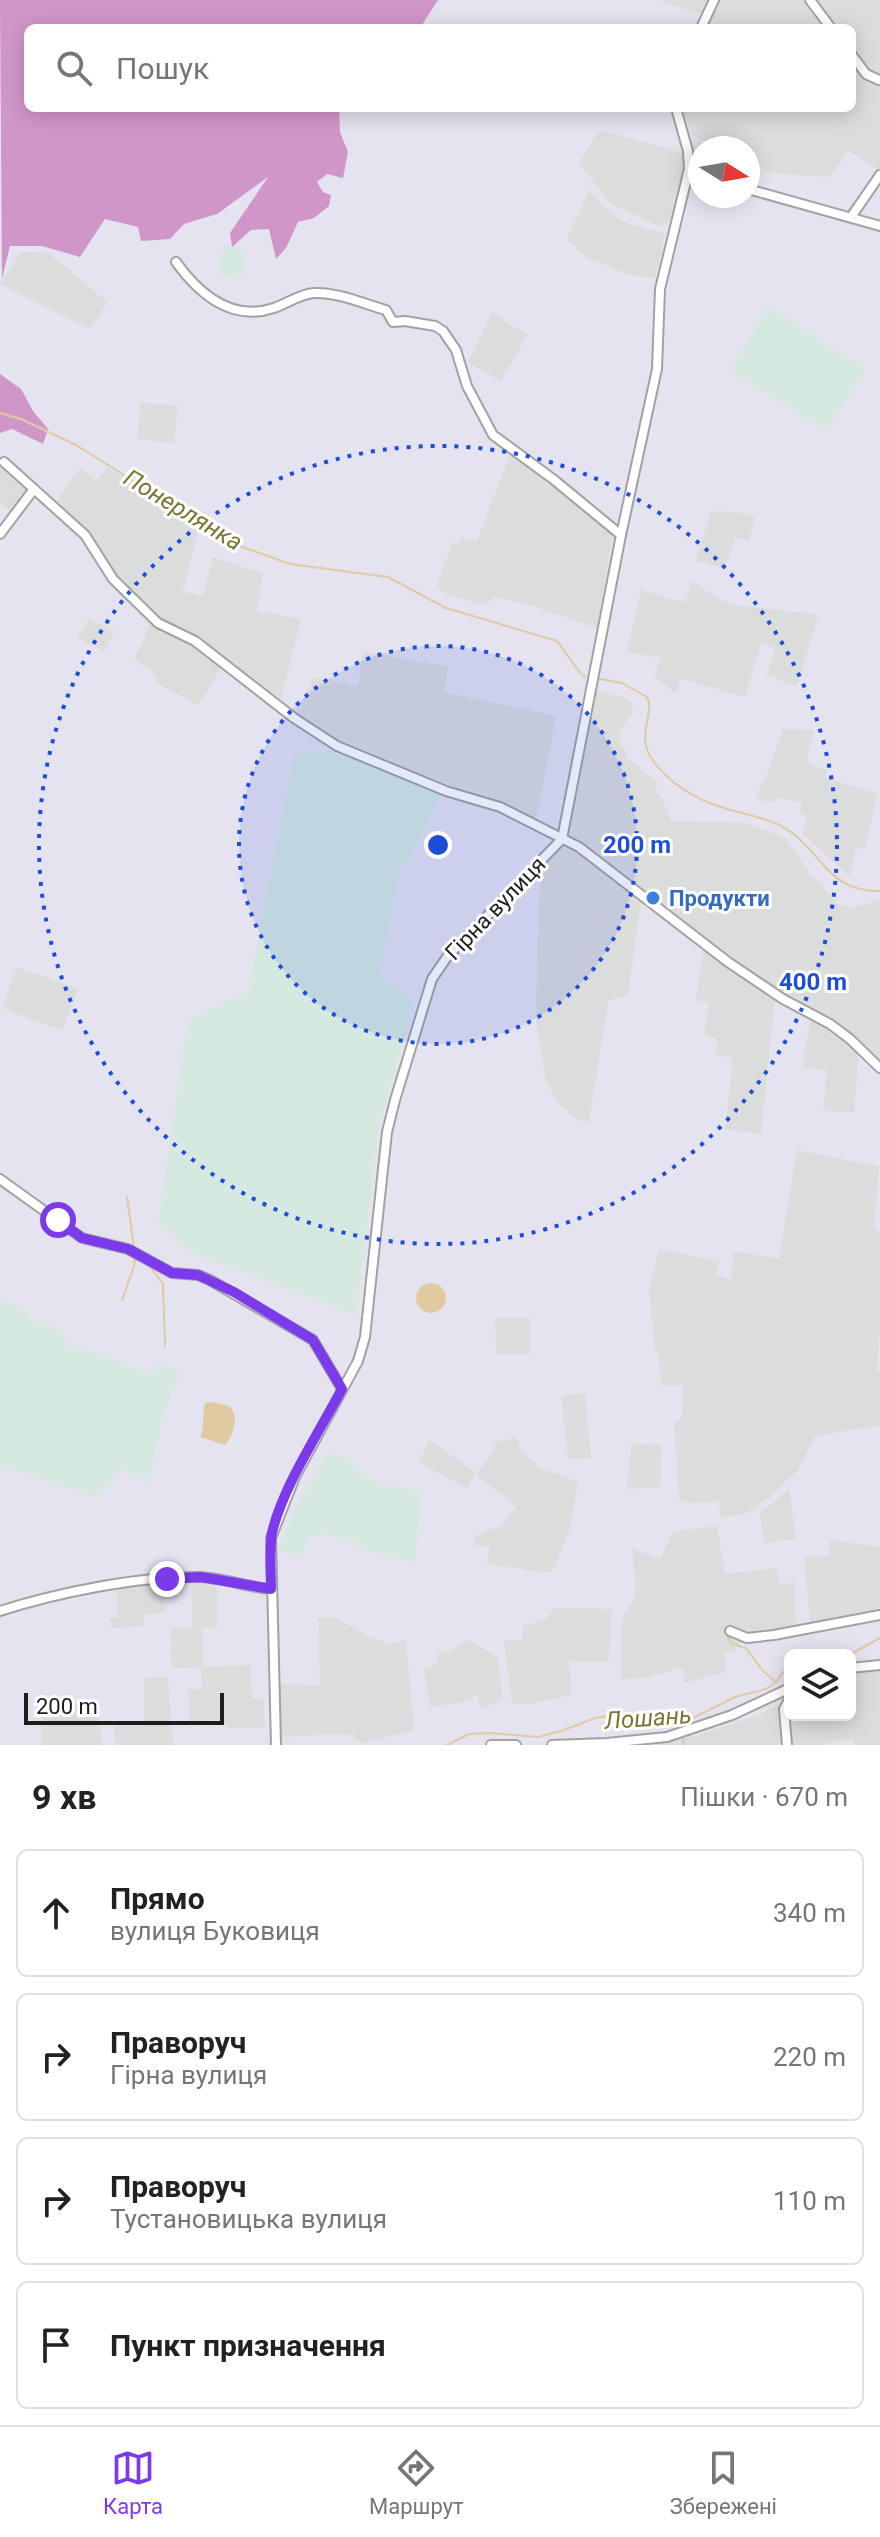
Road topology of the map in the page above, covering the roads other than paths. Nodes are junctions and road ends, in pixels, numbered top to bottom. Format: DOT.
graph roads {
  1 [pos="714,0"];
  2 [pos="810,0"];
  3 [pos="703,24"];
  4 [pos="828,24"];
  5 [pos="856,60"];
  6 [pos="879,80"];
  7 [pos="677,112"];
  8 [pos="688,153"];
  9 [pos="688,170"];
  10 [pos="880,175"];
  11 [pos="760,192"];
  12 [pos="851,217"];
  13 [pos="880,226"];
  14 [pos="176,262"];
  15 [pos="4,462"];
  16 [pos="34,489"];
  17 [pos="0,534"];
  18 [pos="621,535"];
  19 [pos="562,839"];
  20 [pos="880,1068"];
  21 [pos="0,1179"];
  22 [pos="342,1389"];
  23 [pos="271,1589"];
  24 [pos="0,1611"];
  25 [pos="880,1615"];
  26 [pos="730,1631"];
  27 [pos="880,1665"];
  28 [pos="856,1667"];
  29 [pos="784,1691"];
  30 [pos="785,1721"];
  31 [pos="626,1743"];
  32 [pos="276,1745"];
  33 [pos="491,1745"];
  34 [pos="516,1745"];
  35 [pos="552,1745"];
  36 [pos="787,1745"];
  1 -- 3 [label="street"];
  2 -- 4 [label="street"];
  5 -- 6 [label="street"];
  7 -- 8 [label="street, Гірна вулиця"];
  9 -- 18 [label="street, Гірна вулиця"];
  10 -- 12 [label="street"];
  11 -- 12 [label="street"];
  12 -- 13 [label="street"];
  14 -- 18 [label="street"];
  15 -- 16 [label="street"];
  16 -- 17 [label="street"];
  16 -- 19 [label="street"];
  18 -- 19 [label="street, Гірна вулиця"];
  19 -- 20 [label="street"];
  19 -- 22 [label="street, Гірна вулиця"];
  21 -- 22 [label="street"];
  22 -- 23 [label="street, Гірна вулиця"];
  23 -- 24 [label="street"];
  23 -- 32 [label="street, Гірна вулиця"];
  25 -- 26 [label="street"];
  27 -- 28 [label="street"];
  29 -- 31 [label="street"];
  30 -- 36 [label="street"];
  31 -- 35 [label="street"];
  33 -- 34 [label="street"];
}
